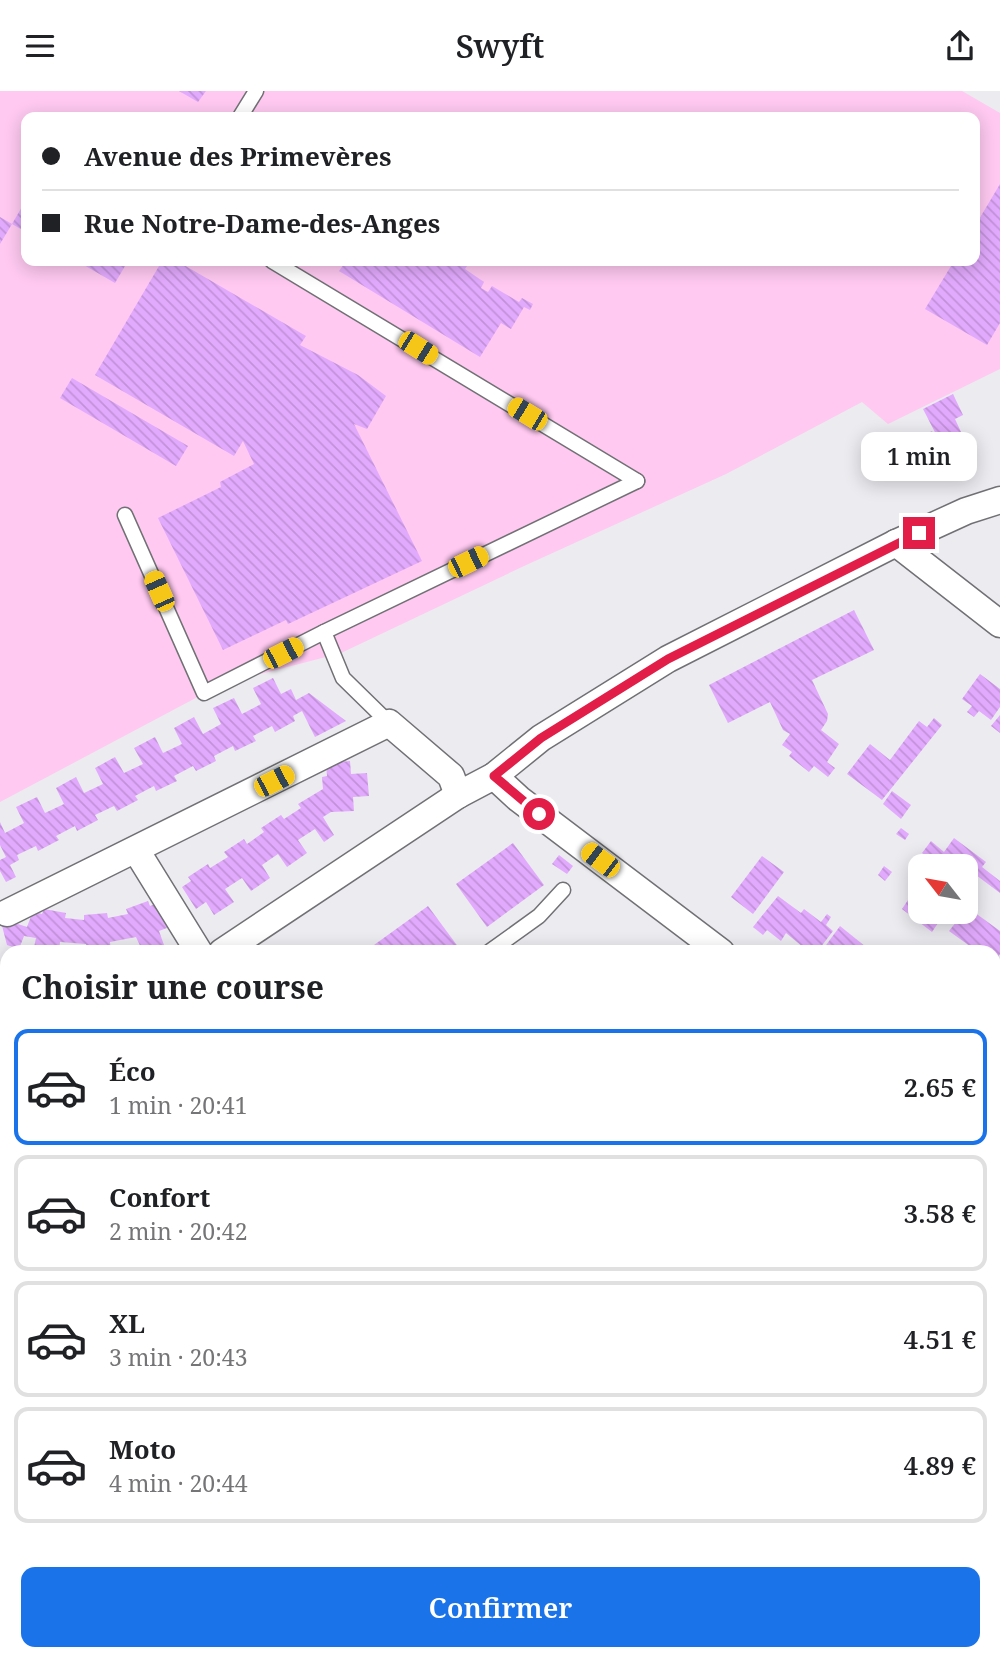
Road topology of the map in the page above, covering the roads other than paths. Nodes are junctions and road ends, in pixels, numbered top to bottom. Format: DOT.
graph roads {
  1 [pos="256,91"];
  2 [pos="243,112"];
  3 [pos="280,266"];
  4 [pos="1000,500"];
  5 [pos="125,516"];
  6 [pos="896,543"];
  7 [pos="1000,624"];
  8 [pos="324,632"];
  9 [pos="389,723"];
  10 [pos="494,776"];
  11 [pos="458,795"];
  12 [pos="136,851"];
  13 [pos="563,890"];
  14 [pos="7,913"];
  15 [pos="196,945"];
  16 [pos="233,945"];
  17 [pos="499,945"];
  18 [pos="712,945"];
  1 -- 2 [label="lane"];
  3 -- 8 [label="lane"];
  4 -- 6 [label="street"];
  5 -- 8 [label="lane"];
  6 -- 7 [label="street"];
  6 -- 10 [label="street"];
  8 -- 9 [label="lane"];
  9 -- 11 [label="street"];
  9 -- 12 [label="street"];
  10 -- 11 [label="street"];
  10 -- 18 [label="street"];
  11 -- 16 [label="street"];
  12 -- 14 [label="street"];
  12 -- 15 [label="street"];
  13 -- 17 [label="lane"];
}
